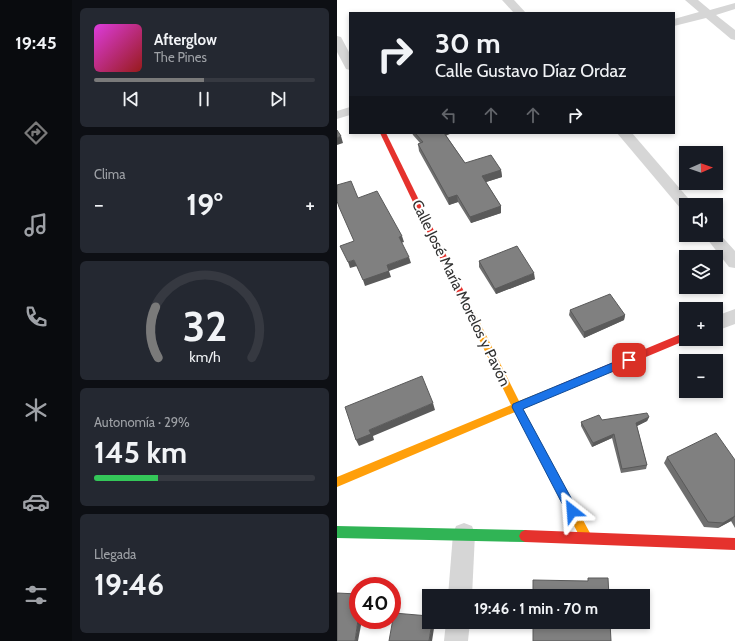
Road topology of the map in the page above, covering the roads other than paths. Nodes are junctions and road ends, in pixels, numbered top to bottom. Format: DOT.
graph roads {
  1 [pos="508,0"];
  2 [pos="691,0"];
  3 [pos="735,6"];
  4 [pos="519,12"];
  5 [pos="708,14"];
  6 [pos="675,23"];
  7 [pos="735,36"];
  8 [pos="337,40"];
  9 [pos="349,64"];
  10 [pos="349,111"];
  11 [pos="337,115"];
  12 [pos="383,134"];
  13 [pos="625,134"];
  14 [pos="680,198"];
  15 [pos="717,242"];
  16 [pos="735,262"];
  17 [pos="735,316"];
  18 [pos="723,321"];
  19 [pos="679,339"];
  20 [pos="517,407"];
  21 [pos="337,482"];
  22 [pos="337,532"];
  23 [pos="464,534"];
  24 [pos="586,537"];
  25 [pos="735,544"];
  26 [pos="460,589"];
  27 [pos="457,629"];
  28 [pos="456,641"];
  1 -- 4 [label="street"];
  2 -- 5 [label="street"];
  3 -- 5 [label="street"];
  5 -- 6 [label="street"];
  5 -- 7 [label="street"];
  8 -- 9 [label="street"];
  10 -- 11 [label="street"];
  12 -- 20 [label="street, Calle José María Morelos y Pavón"];
  13 -- 14 [label="street"];
  15 -- 16 [label="street"];
  17 -- 18 [label="street"];
  19 -- 20 [label="street"];
  20 -- 21 [label="street"];
  20 -- 24 [label="street, Calle José María Morelos y Pavón"];
  22 -- 23 [label="street"];
  23 -- 24 [label="street"];
  23 -- 26 [label="street"];
  24 -- 25 [label="street"];
  27 -- 28 [label="street"];
}
